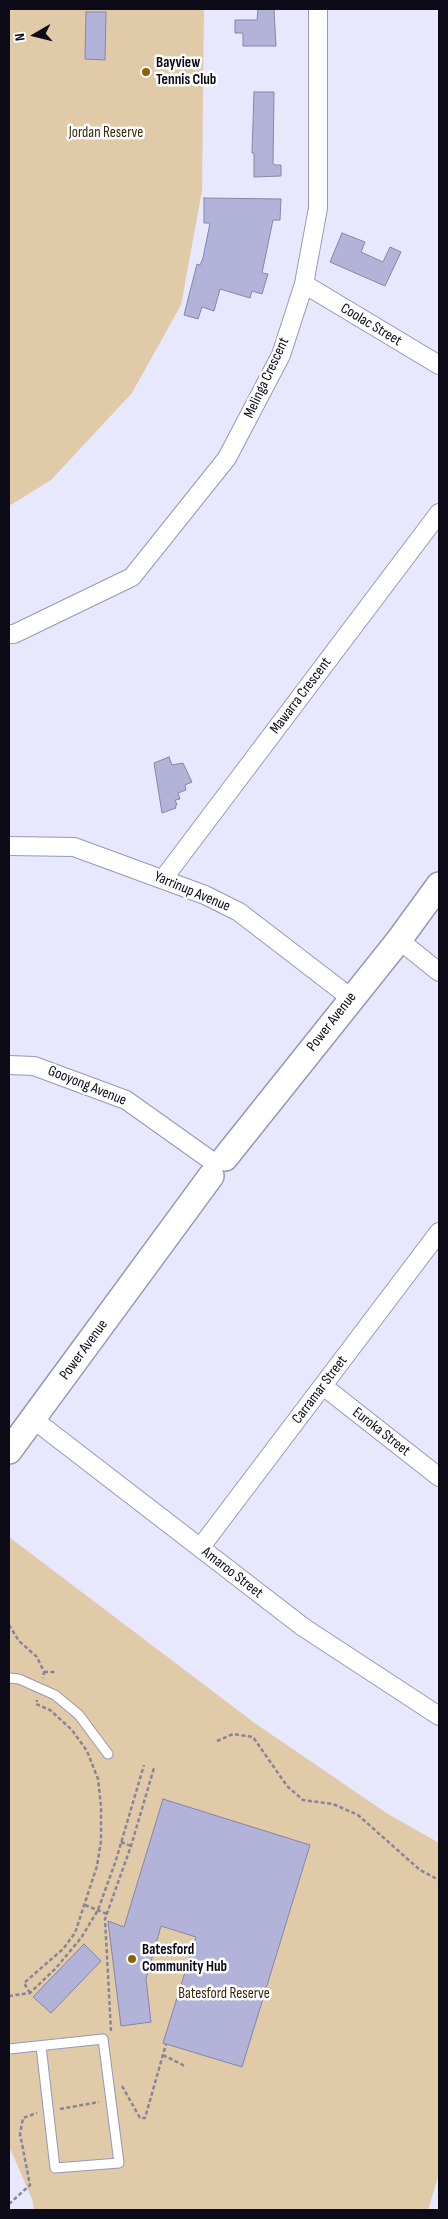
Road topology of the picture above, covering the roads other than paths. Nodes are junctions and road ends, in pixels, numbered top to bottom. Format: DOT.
graph roads {
  1 [pos="318,9"];
  2 [pos="304,284"];
  3 [pos="439,365"];
  4 [pos="439,513"];
  5 [pos="9,634"];
  6 [pos="9,846"];
  7 [pos="164,879"];
  8 [pos="439,885"];
  9 [pos="399,940"];
  10 [pos="439,972"];
  11 [pos="351,998"];
  12 [pos="9,1065"];
  13 [pos="215,1164"];
  14 [pos="439,1232"];
  15 [pos="323,1386"];
  16 [pos="33,1419"];
  17 [pos="9,1451"];
  18 [pos="439,1477"];
  19 [pos="200,1548"];
  20 [pos="9,1678"];
  21 [pos="439,1716"];
  22 [pos="108,1754"];
  23 [pos="41,2046"];
  24 [pos="9,2049"];
  1 -- 2 [label="street, Melinga Crescent"];
  2 -- 3 [label="street, Coolac Street"];
  2 -- 5 [label="street, Melinga Crescent"];
  4 -- 7 [label="street, Mawarra Crescent"];
  6 -- 7 [label="street, Yarrinup Avenue"];
  7 -- 11 [label="street, Yarrinup Avenue"];
  8 -- 9 [label="street, Power Avenue"];
  9 -- 10 [label="street"];
  9 -- 11 [label="street, Power Avenue"];
  11 -- 13 [label="street, Power Avenue"];
  12 -- 13 [label="street, Gooyong Avenue"];
  13 -- 16 [label="street, Power Avenue"];
  14 -- 15 [label="street, Carramar Street"];
  15 -- 18 [label="street, Euroka Street"];
  15 -- 19 [label="street, Carramar Street"];
  16 -- 17 [label="street, Power Avenue"];
  16 -- 19 [label="street, Amaroo Street"];
  19 -- 21 [label="street, Amaroo Street"];
  20 -- 22 [label="lane"];
  23 -- 23 [label="lane"];
  23 -- 24 [label="lane"];
}
